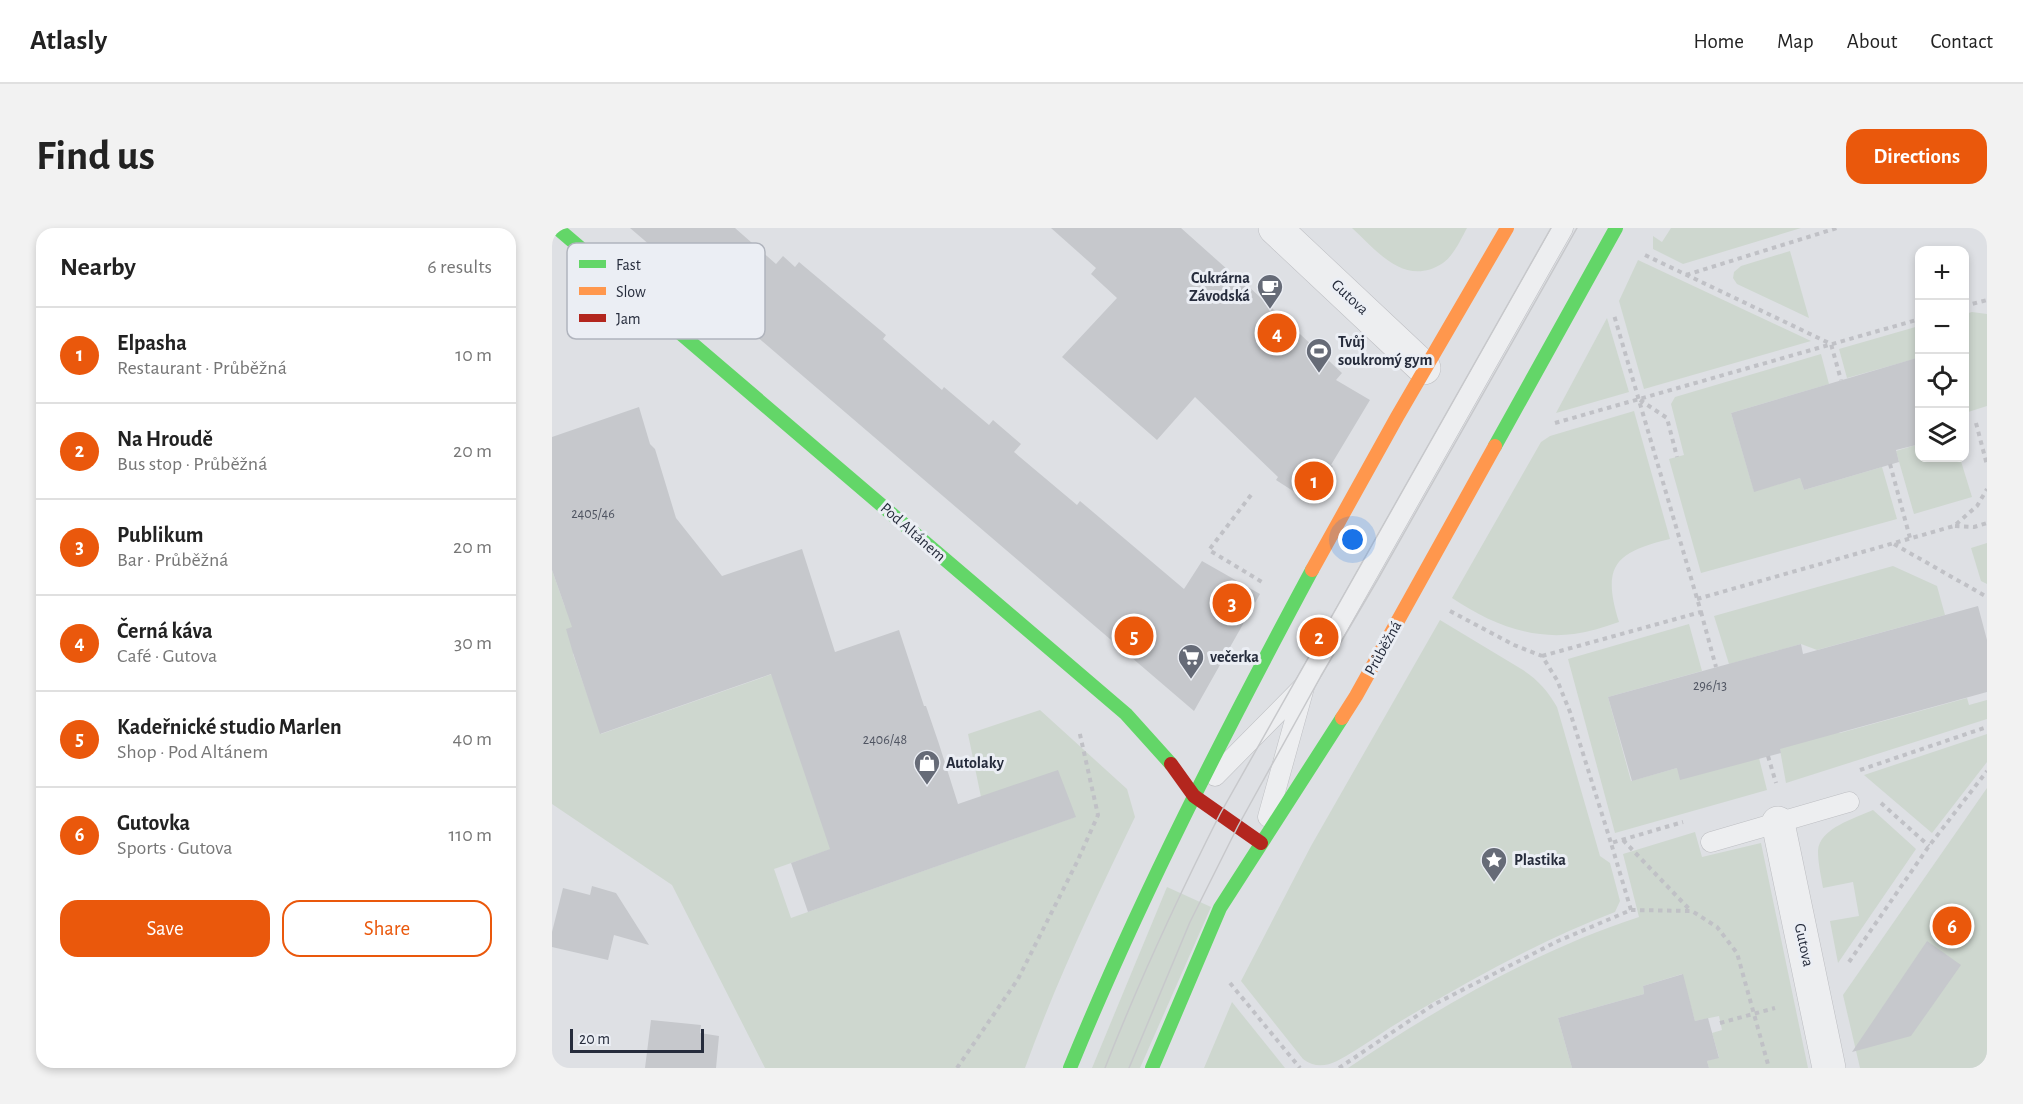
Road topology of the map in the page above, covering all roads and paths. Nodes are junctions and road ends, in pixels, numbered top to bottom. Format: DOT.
graph roads {
  1 [pos="557,228"];
  2 [pos="1275,228"];
  3 [pos="1507,228"];
  4 [pos="1563,228"];
  5 [pos="1616,228"];
  6 [pos="1837,228"];
  7 [pos="575,243"];
  8 [pos="1644,254"];
  9 [pos="1686,275"];
  10 [pos="1987,300"];
  11 [pos="1611,305"];
  12 [pos="1969,305"];
  13 [pos="1915,320"];
  14 [pos="687,339"];
  15 [pos="1831,344"];
  16 [pos="1424,368"];
  17 [pos="1841,380"];
  18 [pos="1640,400"];
  19 [pos="1976,423"];
  20 [pos="1553,424"];
  21 [pos="1677,457"];
  22 [pos="1890,464"];
  23 [pos="1987,465"];
  24 [pos="1987,489"];
  25 [pos="1251,495"];
  26 [pos="1987,523"];
  27 [pos="1954,526"];
  28 [pos="1910,538"];
  29 [pos="1893,544"];
  30 [pos="1268,585"];
  31 [pos="1987,597"];
  32 [pos="1697,599"];
  33 [pos="1444,608"];
  34 [pos="1701,612"];
  35 [pos="1542,656"];
  36 [pos="1716,667"];
  37 [pos="1305,684"];
  38 [pos="1987,727"];
  39 [pos="1079,730"];
  40 [pos="1768,756"];
  41 [pos="1987,771"];
  42 [pos="1850,774"];
  43 [pos="1776,785"];
  44 [pos="1194,796"];
  45 [pos="1876,798"];
  46 [pos="1849,802"];
  47 [pos="1690,820"];
  48 [pos="1778,823"];
  49 [pos="1623,840"];
  50 [pos="1711,842"];
  51 [pos="1261,843"];
  52 [pos="1611,843"];
  53 [pos="1929,846"];
  54 [pos="1631,910"];
  55 [pos="1692,911"];
  56 [pos="1849,962"];
  57 [pos="1229,981"];
  58 [pos="1768,1010"];
  59 [pos="1755,1013"];
  60 [pos="1720,1023"];
  61 [pos="957,1068"];
  62 [pos="1070,1068"];
  63 [pos="1152,1068"];
  64 [pos="1300,1068"];
  65 [pos="1339,1068"];
  66 [pos="1769,1068"];
  67 [pos="1829,1068"];
  1 -- 7 [label="main road, Pod Altánem"];
  2 -- 16 [label="street, Gutova"];
  3 -- 16 [label="main road"];
  4 -- 37 [label="lane"];
  5 -- 51 [label="main road, Průběžná"];
  6 -- 9 [label="path"];
  8 -- 9 [label="path"];
  9 -- 15 [label="path"];
  10 -- 12 [label="path"];
  11 -- 18 [label="path"];
  13 -- 15 [label="path"];
  14 -- 44 [label="main road, Pod Altánem"];
  15 -- 17 [label="path"];
  15 -- 18 [label="path"];
  16 -- 44 [label="main road"];
  18 -- 20 [label="path"];
  18 -- 21 [label="path"];
  18 -- 32 [label="path"];
  19 -- 23 [label="path"];
  22 -- 28 [label="path"];
  24 -- 27 [label="path"];
  25 -- 30 [label="path"];
  26 -- 27 [label="path"];
  27 -- 28 [label="path"];
  28 -- 29 [label="path"];
  29 -- 31 [label="path"];
  29 -- 32 [label="path"];
  32 -- 34 [label="path"];
  33 -- 35 [label="path"];
  34 -- 35 [label="path"];
  34 -- 36 [label="path"];
  35 -- 52 [label="path"];
  37 -- 44 [label="lane"];
  37 -- 51 [label="lane"];
  38 -- 42 [label="path"];
  39 -- 61 [label="path"];
  40 -- 43 [label="path"];
  41 -- 53 [label="path"];
  44 -- 51 [label="main road, Pod Altánem"];
  44 -- 62 [label="main road"];
  45 -- 53 [label="path"];
  46 -- 48 [label="lane"];
  47 -- 49 [label="path"];
  48 -- 50 [label="lane"];
  48 -- 67 [label="street, Gutova"];
  49 -- 52 [label="path"];
  49 -- 55 [label="path"];
  51 -- 63 [label="main road, Průběžná"];
  52 -- 54 [label="path"];
  53 -- 56 [label="path"];
  54 -- 55 [label="path"];
  54 -- 65 [label="path"];
  55 -- 59 [label="path"];
  57 -- 64 [label="path"];
  58 -- 59 [label="path"];
  59 -- 60 [label="path"];
  59 -- 66 [label="path"];
}
